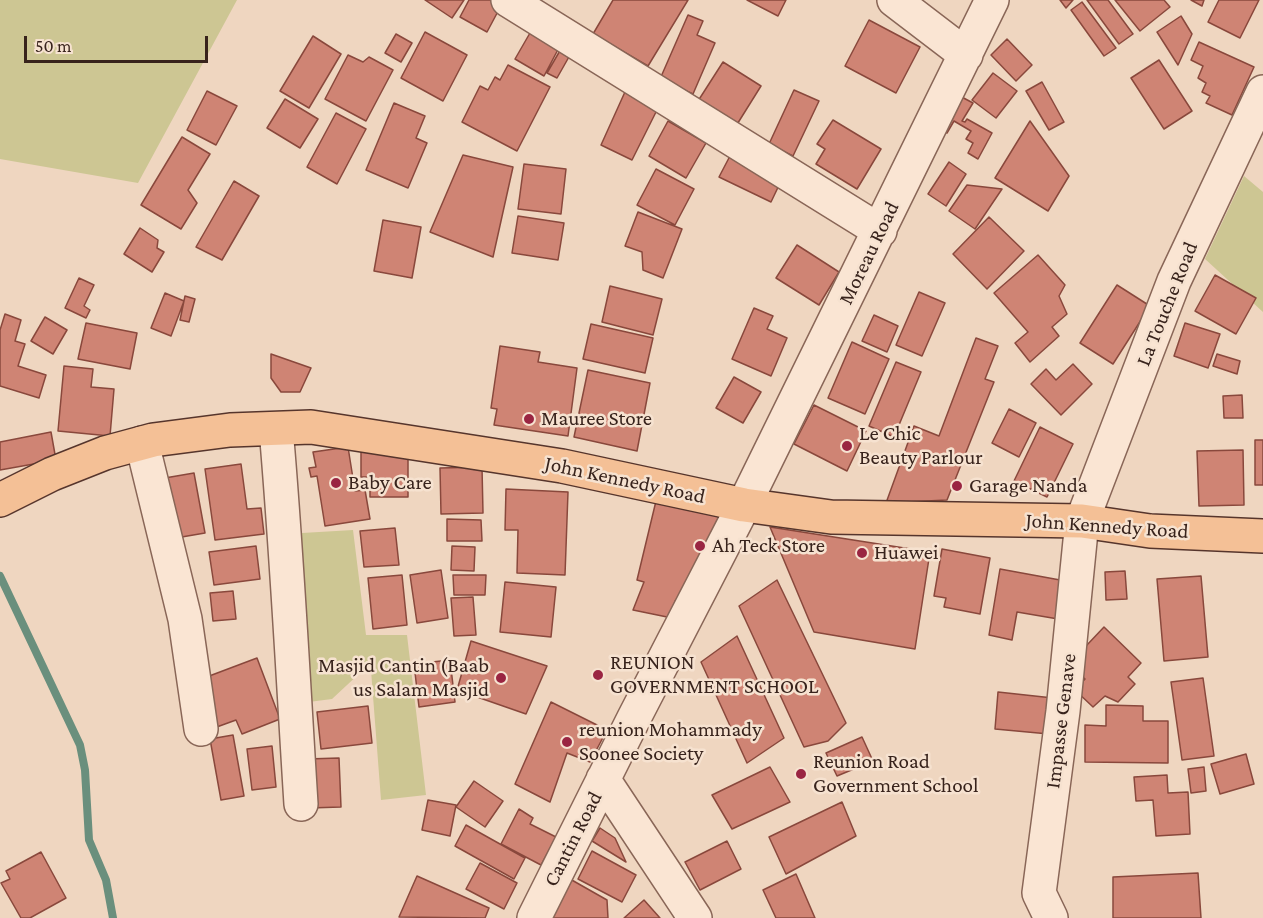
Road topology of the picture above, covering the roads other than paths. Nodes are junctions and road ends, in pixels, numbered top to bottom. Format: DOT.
graph roads {
  1 [pos="508,0"];
  2 [pos="894,0"];
  3 [pos="988,2"];
  4 [pos="966,55"];
  5 [pos="1263,92"];
  6 [pos="880,231"];
  7 [pos="276,429"];
  8 [pos="142,443"];
  9 [pos="0,500"];
  10 [pos="744,505"];
  11 [pos="1082,520"];
  12 [pos="1263,536"];
  13 [pos="201,729"];
  14 [pos="603,779"];
  15 [pos="302,804"];
  16 [pos="1045,906"];
  17 [pos="534,918"];
  18 [pos="695,918"];
  19 [pos="1064,918"];
  1 -- 6 [label="street"];
  2 -- 4 [label="street"];
  3 -- 4 [label="street, Moreau Road"];
  4 -- 6 [label="street, Moreau Road"];
  5 -- 11 [label="street, La Touche Road"];
  6 -- 10 [label="street, Moreau Road"];
  7 -- 8 [label="main road, John Kennedy Road"];
  7 -- 10 [label="main road, John Kennedy Road"];
  7 -- 15 [label="street"];
  8 -- 9 [label="main road, John Kennedy Road"];
  8 -- 13 [label="street"];
  10 -- 11 [label="main road, John Kennedy Road"];
  10 -- 14 [label="street, Cantin Road"];
  11 -- 12 [label="main road, John Kennedy Road"];
  11 -- 16 [label="street, Impasse Genave"];
  14 -- 17 [label="street, Cantin Road"];
  14 -- 18 [label="street"];
  16 -- 19 [label="street"];
}
